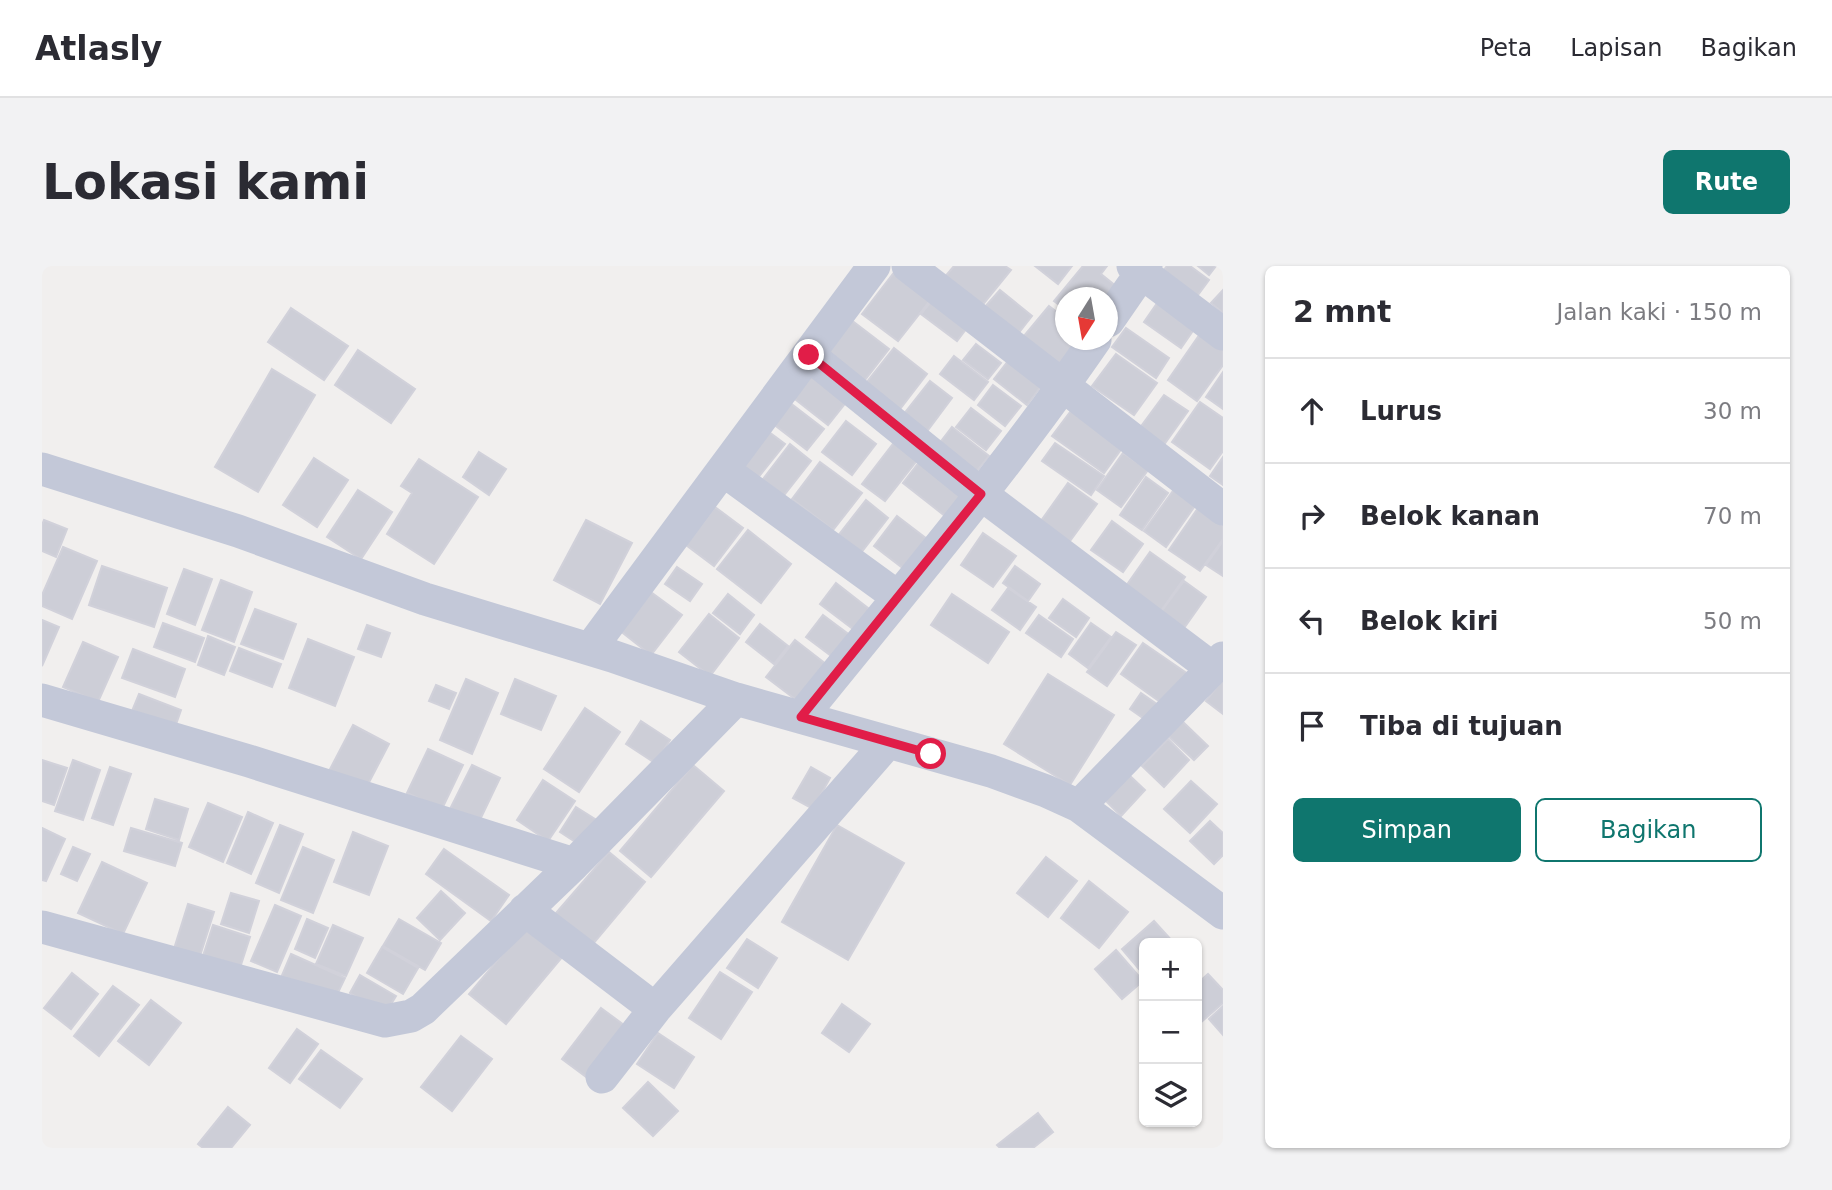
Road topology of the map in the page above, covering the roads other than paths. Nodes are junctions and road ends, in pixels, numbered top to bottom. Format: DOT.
graph roads {
  1 [pos="874,266"];
  2 [pos="908,266"];
  3 [pos="1140,268"];
  4 [pos="1118,304"];
  5 [pos="1223,334"];
  6 [pos="1088,350"];
  7 [pos="809,355"];
  8 [pos="1064,385"];
  9 [pos="42,469"];
  10 [pos="723,470"];
  11 [pos="981,494"];
  12 [pos="1223,509"];
  13 [pos="898,597"];
  14 [pos="590,649"];
  15 [pos="1218,663"];
  16 [pos="736,699"];
  17 [pos="42,700"];
  18 [pos="801,717"];
  19 [pos="888,742"];
  20 [pos="1079,806"];
  21 [pos="574,864"];
  22 [pos="525,910"];
  23 [pos="1223,913"];
  24 [pos="42,927"];
  25 [pos="655,1009"];
  26 [pos="602,1077"];
  1 -- 7 [label="street"];
  2 -- 8 [label="street"];
  3 -- 4 [label="street"];
  3 -- 5 [label="street"];
  6 -- 8 [label="street"];
  7 -- 10 [label="street"];
  7 -- 11 [label="street"];
  8 -- 11 [label="street"];
  8 -- 12 [label="street"];
  9 -- 14 [label="street"];
  10 -- 13 [label="street"];
  10 -- 14 [label="street"];
  11 -- 13 [label="street"];
  11 -- 15 [label="street"];
  13 -- 18 [label="street"];
  14 -- 16 [label="street"];
  15 -- 20 [label="street"];
  16 -- 18 [label="street"];
  16 -- 21 [label="street"];
  17 -- 21 [label="street"];
  18 -- 19 [label="street"];
  19 -- 20 [label="street"];
  19 -- 25 [label="street"];
  20 -- 23 [label="street"];
  21 -- 22 [label="street"];
  22 -- 24 [label="street"];
  22 -- 25 [label="street"];
  25 -- 26 [label="street"];
}
